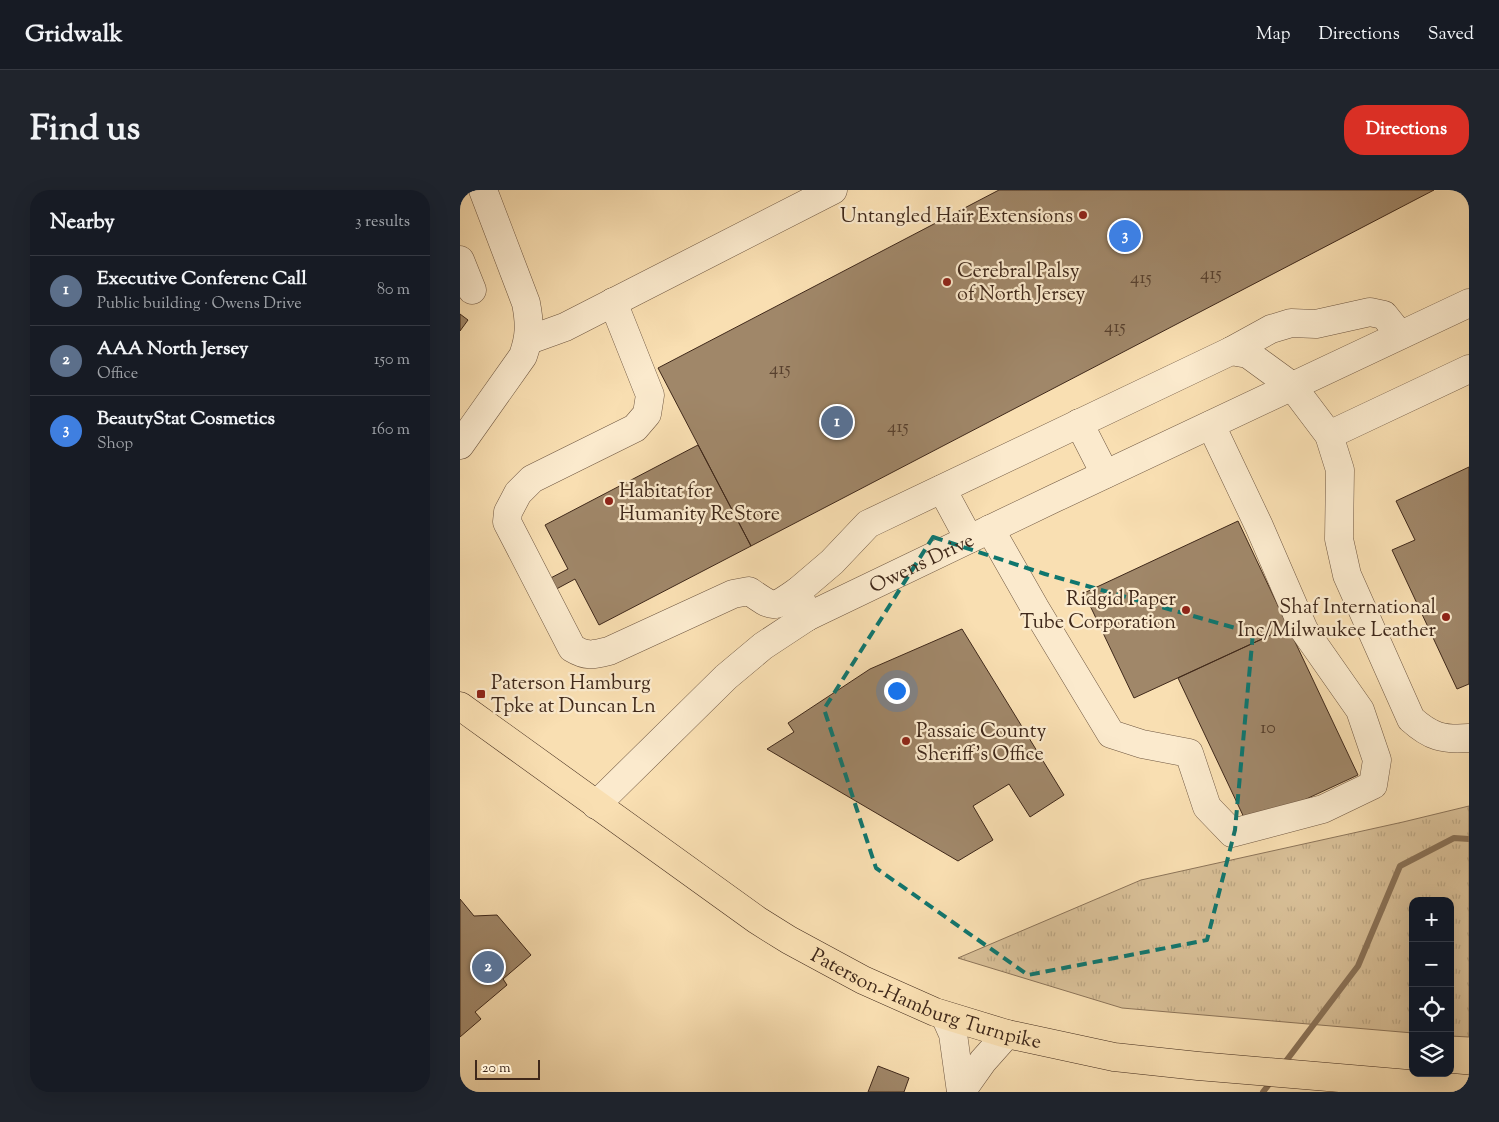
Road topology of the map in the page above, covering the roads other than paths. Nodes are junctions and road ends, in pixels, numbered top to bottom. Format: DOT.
graph roads {
  1 [pos="483,190"];
  2 [pos="833,190"];
  3 [pos="460,260"];
  4 [pos="472,290"];
  5 [pos="613,302"];
  6 [pos="1469,303"];
  7 [pos="1400,335"];
  8 [pos="529,340"];
  9 [pos="1231,351"];
  10 [pos="1469,369"];
  11 [pos="1292,386"];
  12 [pos="1079,423"];
  13 [pos="1211,425"];
  14 [pos="1329,435"];
  15 [pos="460,445"];
  16 [pos="1105,474"];
  17 [pos="942,489"];
  18 [pos="979,534"];
  19 [pos="798,591"];
  20 [pos="807,618"];
  21 [pos="460,706"];
  22 [pos="1469,738"];
  23 [pos="596,805"];
  24 [pos="945,1016"];
  25 [pos="1006,1034"];
  26 [pos="1469,1089"];
  1 -- 8 [label="street"];
  2 -- 5 [label="street"];
  3 -- 4 [label="street"];
  5 -- 8 [label="street"];
  5 -- 19 [label="street"];
  6 -- 7 [label="street, Owens Drive"];
  7 -- 9 [label="street"];
  7 -- 11 [label="street, Owens Drive"];
  8 -- 15 [label="street"];
  9 -- 11 [label="street"];
  9 -- 12 [label="street"];
  10 -- 14 [label="street"];
  11 -- 13 [label="street, Owens Drive"];
  11 -- 14 [label="street"];
  12 -- 16 [label="street"];
  12 -- 17 [label="street"];
  13 -- 16 [label="street, Owens Drive"];
  13 -- 18 [label="street"];
  14 -- 22 [label="street"];
  16 -- 18 [label="street, Owens Drive"];
  17 -- 18 [label="street"];
  17 -- 19 [label="street"];
  18 -- 20 [label="street, Owens Drive"];
  19 -- 20 [label="street"];
  20 -- 23 [label="street, Owens Drive"];
  21 -- 23 [label="main road, Paterson-Hamburg Turnpike"];
  23 -- 24 [label="main road, Paterson-Hamburg Turnpike"];
  24 -- 25 [label="main road, Paterson-Hamburg Turnpike"];
  24 -- 25 [label="street"];
  25 -- 26 [label="main road, Paterson-Hamburg Turnpike"];
}
